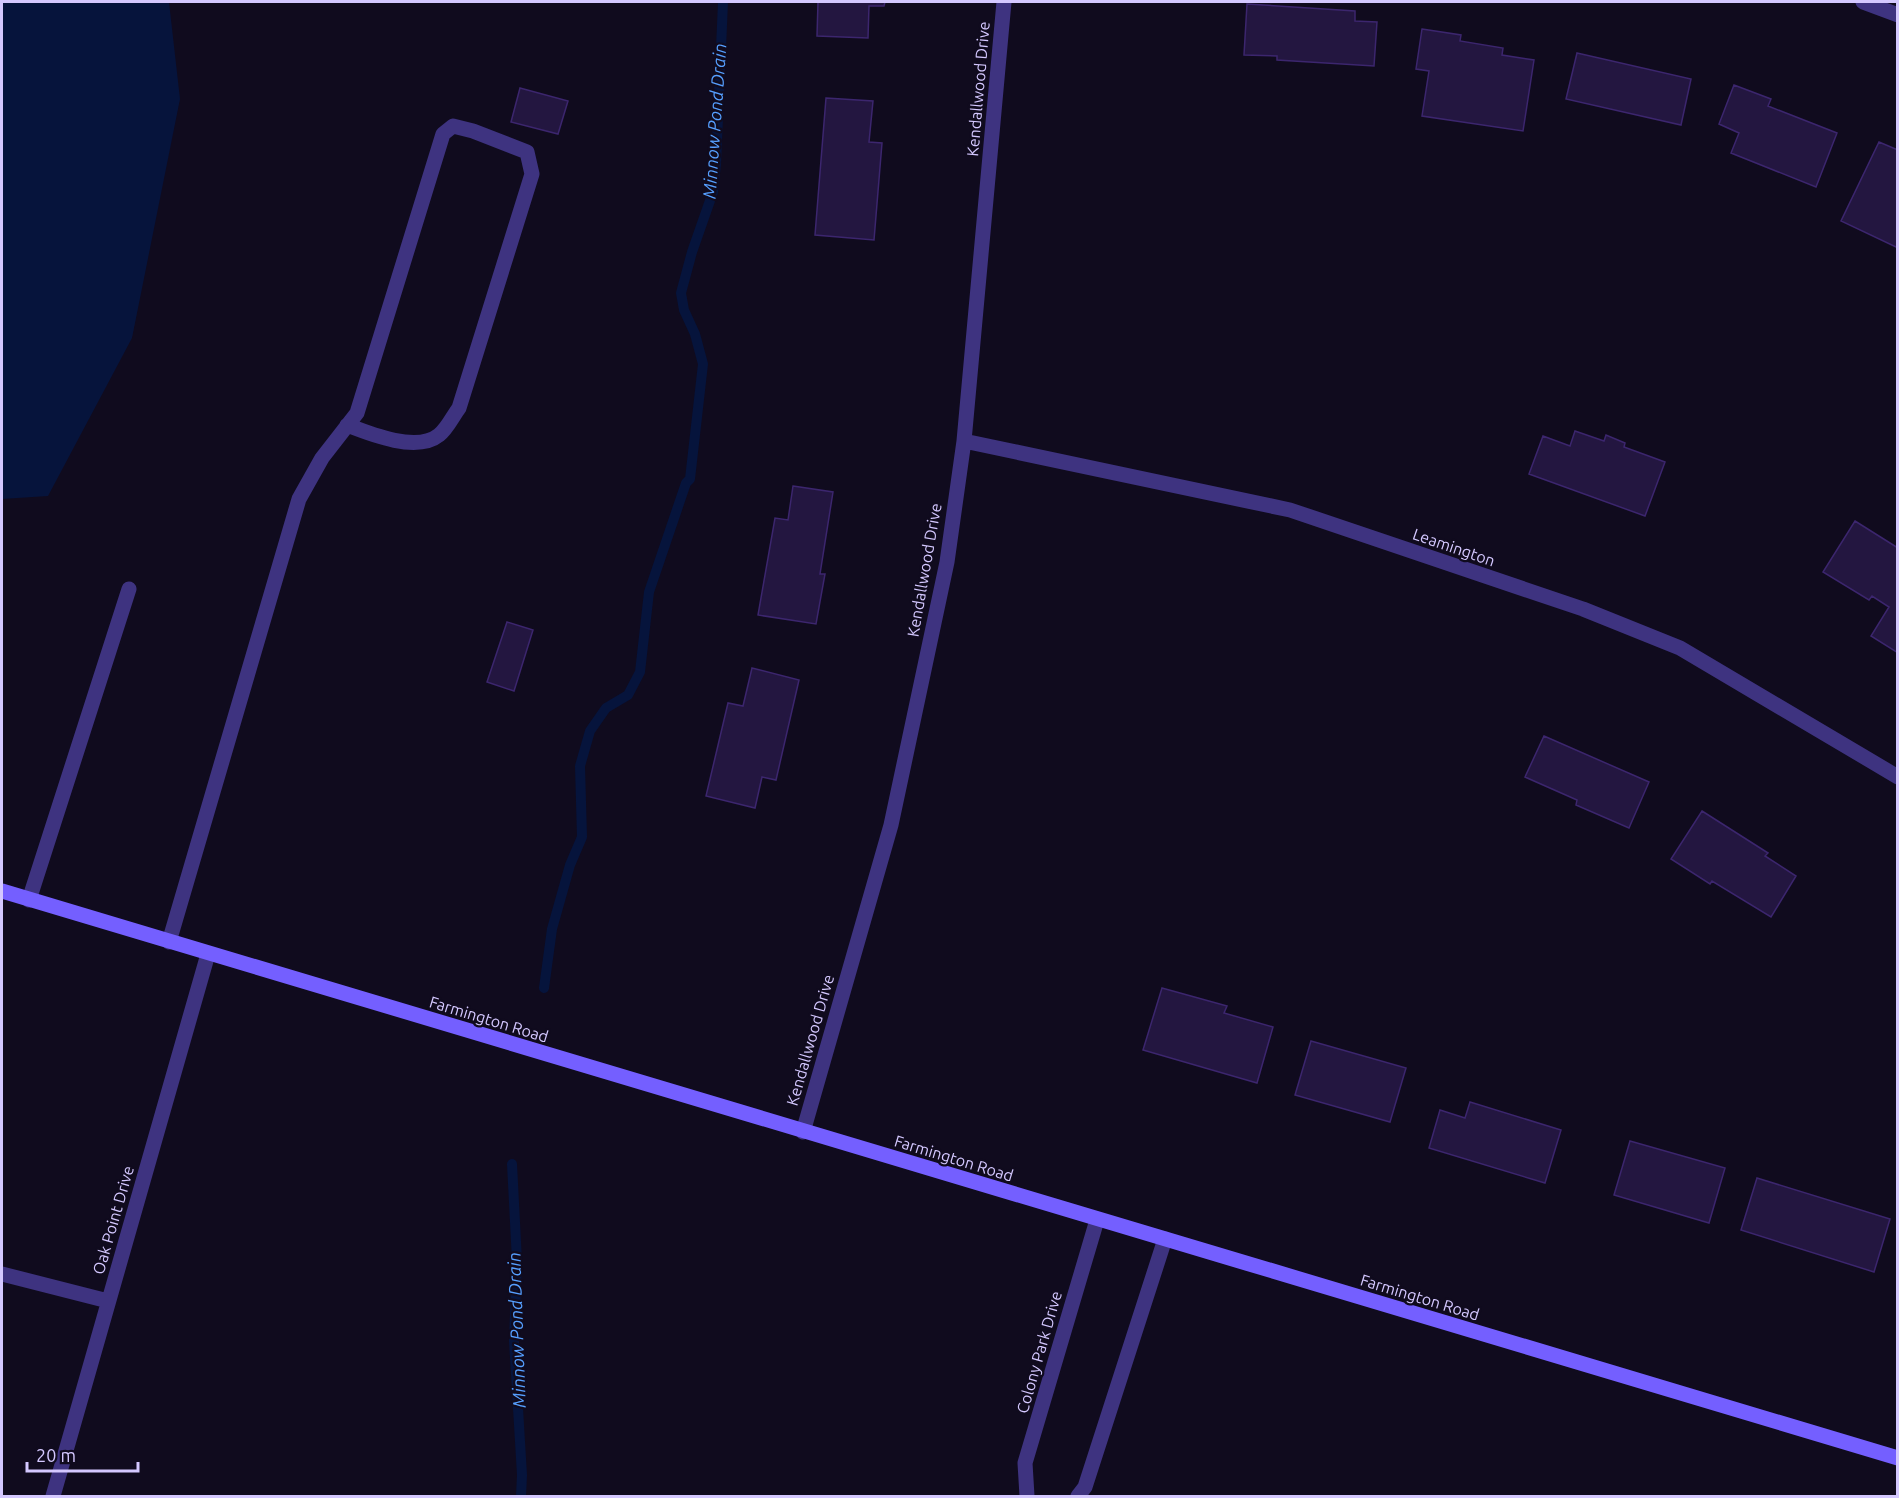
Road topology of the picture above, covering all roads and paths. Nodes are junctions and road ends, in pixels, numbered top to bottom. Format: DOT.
graph roads {
  1 [pos="1004,2"];
  2 [pos="1863,2"];
  3 [pos="1898,15"];
  4 [pos="347,425"];
  5 [pos="964,441"];
  6 [pos="129,589"];
  7 [pos="1898,777"];
  8 [pos="2,891"];
  9 [pos="29,900"];
  10 [pos="169,942"];
  11 [pos="208,954"];
  12 [pos="803,1132"];
  13 [pos="1097,1220"];
  14 [pos="1165,1239"];
  15 [pos="2,1274"];
  16 [pos="108,1301"];
  17 [pos="1898,1458"];
  18 [pos="53,1497"];
  19 [pos="1027,1497"];
  20 [pos="1078,1497"];
  1 -- 5 [label="street, Kendallwood Drive"];
  2 -- 3 [label="street"];
  4 -- 4 [label="street"];
  4 -- 10 [label="street"];
  5 -- 7 [label="street, Leamington"];
  5 -- 12 [label="street, Kendallwood Drive"];
  6 -- 9 [label="street"];
  8 -- 9 [label="street, Farmington Road"];
  9 -- 10 [label="street, Farmington Road"];
  10 -- 11 [label="street, Farmington Road"];
  11 -- 12 [label="street, Farmington Road"];
  11 -- 16 [label="street, Oak Point Drive"];
  12 -- 13 [label="street, Farmington Road"];
  13 -- 14 [label="street, Farmington Road"];
  13 -- 19 [label="street, Colony Park Drive"];
  14 -- 17 [label="street, Farmington Road"];
  14 -- 20 [label="street"];
  15 -- 16 [label="street"];
  16 -- 18 [label="street, Oak Point Drive"];
}
